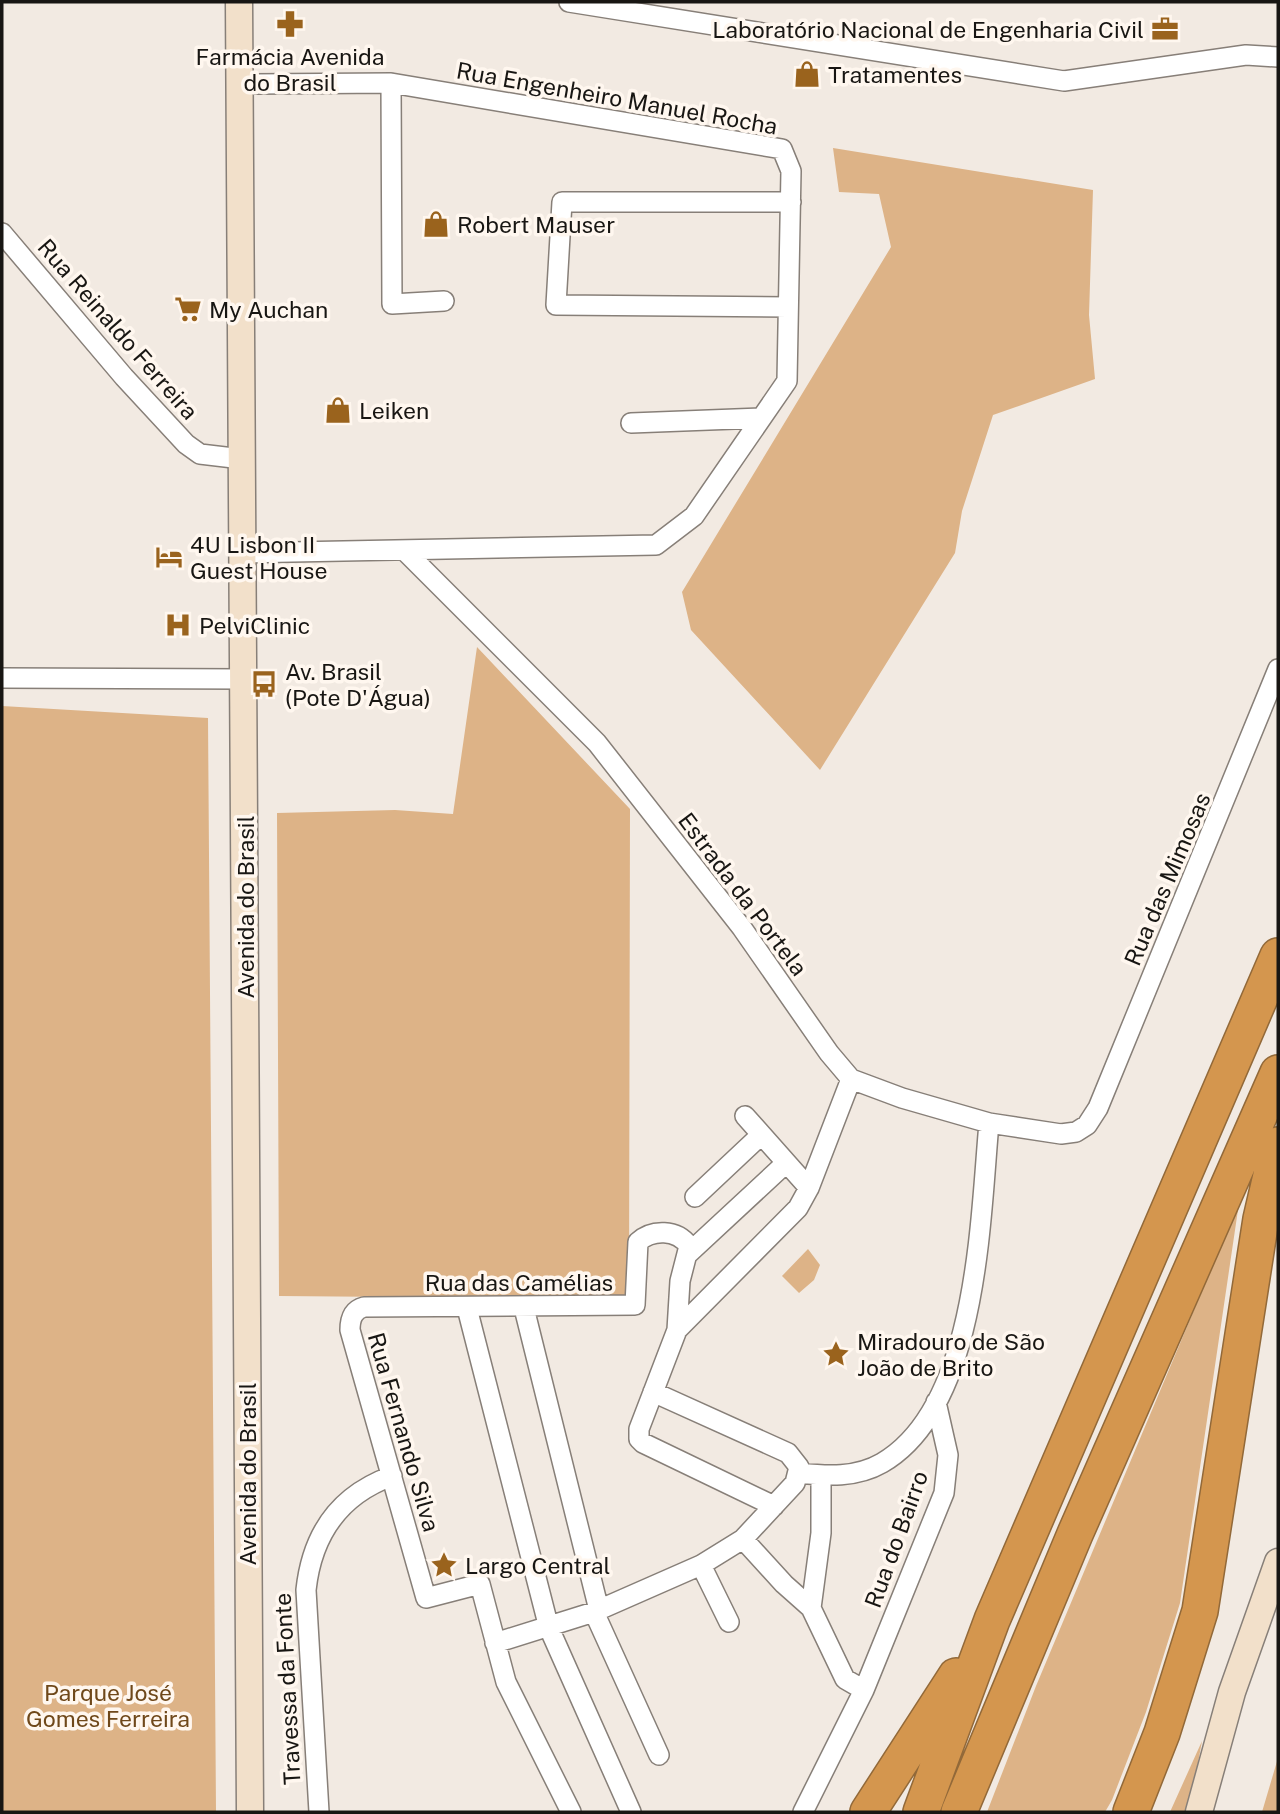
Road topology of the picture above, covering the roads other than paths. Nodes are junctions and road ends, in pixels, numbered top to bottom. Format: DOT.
graph roads {
  1 [pos="239,2"];
  2 [pos="569,2"];
  3 [pos="1278,57"];
  4 [pos="391,83"];
  5 [pos="239,84"];
  6 [pos="791,202"];
  7 [pos="2,233"];
  8 [pos="444,302"];
  9 [pos="788,307"];
  10 [pos="761,418"];
  11 [pos="631,423"];
  12 [pos="242,458"];
  13 [pos="405,551"];
  14 [pos="242,553"];
  15 [pos="1278,669"];
  16 [pos="2,678"];
  17 [pos="243,679"];
  18 [pos="1278,956"];
  19 [pos="1278,1073"];
  20 [pos="851,1079"];
  21 [pos="1098,1108"];
  22 [pos="745,1116"];
  23 [pos="989,1123"];
  24 [pos="761,1135"];
  25 [pos="1278,1144"];
  26 [pos="786,1163"];
  27 [pos="809,1188"];
  28 [pos="695,1196"];
  29 [pos="689,1253"];
  30 [pos="358,1308"];
  31 [pos="467,1308"];
  32 [pos="524,1308"];
  33 [pos="677,1330"];
  34 [pos="653,1392"];
  35 [pos="936,1402"];
  36 [pos="799,1473"];
  37 [pos="392,1476"];
  38 [pos="821,1476"];
  39 [pos="774,1506"];
  40 [pos="743,1539"];
  41 [pos="1278,1562"];
  42 [pos="701,1565"];
  43 [pos="811,1608"];
  44 [pos="596,1611"];
  45 [pos="992,1620"];
  46 [pos="729,1622"];
  47 [pos="550,1628"];
  48 [pos="495,1643"];
  49 [pos="864,1690"];
  50 [pos="659,1755"];
  51 [pos="250,1812"];
  52 [pos="318,1812"];
  53 [pos="571,1812"];
  54 [pos="631,1812"];
  55 [pos="803,1812"];
  56 [pos="868,1812"];
  57 [pos="921,1812"];
  58 [pos="959,1812"];
  59 [pos="1131,1812"];
  60 [pos="1199,1812"];
  1 -- 5 [label="main road, Avenida do Brasil"];
  2 -- 3 [label="street"];
  4 -- 5 [label="street, Rua Engenheiro Manuel Rocha"];
  4 -- 6 [label="street, Rua Engenheiro Manuel Rocha"];
  4 -- 8 [label="street"];
  5 -- 12 [label="main road, Avenida do Brasil"];
  6 -- 9 [label="street, Rua Engenheiro Manuel Rocha"];
  6 -- 9 [label="street"];
  7 -- 12 [label="street, Rua Reinaldo Ferreira"];
  9 -- 10 [label="street, Rua Engenheiro Manuel Rocha"];
  10 -- 11 [label="street"];
  10 -- 13 [label="street, Rua Engenheiro Manuel Rocha"];
  12 -- 14 [label="main road, Avenida do Brasil"];
  13 -- 14 [label="street, Rua Engenheiro Manuel Rocha"];
  13 -- 20 [label="street, Estrada da Portela"];
  14 -- 17 [label="main road, Avenida do Brasil"];
  15 -- 21 [label="street, Rua das Mimosas"];
  16 -- 17 [label="street"];
  17 -- 51 [label="main road, Avenida do Brasil"];
  18 -- 45 [label="highway"];
  19 -- 58 [label="highway"];
  20 -- 23 [label="street, Estrada da Portela"];
  20 -- 27 [label="street"];
  21 -- 23 [label="street, Estrada da Portela"];
  22 -- 24 [label="street"];
  23 -- 35 [label="street, Rua do Bairro"];
  24 -- 26 [label="street"];
  24 -- 28 [label="street"];
  25 -- 59 [label="highway"];
  26 -- 27 [label="street"];
  26 -- 29 [label="street"];
  27 -- 33 [label="street"];
  29 -- 32 [label="street, Rua das Camélias"];
  29 -- 33 [label="street"];
  30 -- 31 [label="street, Rua das Camélias"];
  30 -- 37 [label="street, Rua Fernando Silva"];
  31 -- 32 [label="street, Rua das Camélias"];
  31 -- 47 [label="street"];
  32 -- 44 [label="street"];
  33 -- 34 [label="street"];
  34 -- 36 [label="street"];
  34 -- 39 [label="street"];
  35 -- 38 [label="street, Rua do Bairro"];
  35 -- 49 [label="street, Rua do Bairro"];
  36 -- 38 [label="street, Rua do Bairro"];
  36 -- 39 [label="street"];
  37 -- 48 [label="street, Rua Fernando Silva"];
  37 -- 52 [label="street, Travessa da Fonte"];
  38 -- 43 [label="street"];
  39 -- 40 [label="street"];
  40 -- 42 [label="street"];
  40 -- 43 [label="street"];
  41 -- 60 [label="main road"];
  42 -- 44 [label="street"];
  42 -- 46 [label="street"];
  43 -- 49 [label="street"];
  44 -- 47 [label="street"];
  44 -- 50 [label="street"];
  45 -- 56 [label="highway"];
  45 -- 57 [label="highway"];
  47 -- 48 [label="street"];
  47 -- 54 [label="street"];
  48 -- 53 [label="street"];
  49 -- 55 [label="street, Rua do Bairro"];
}
